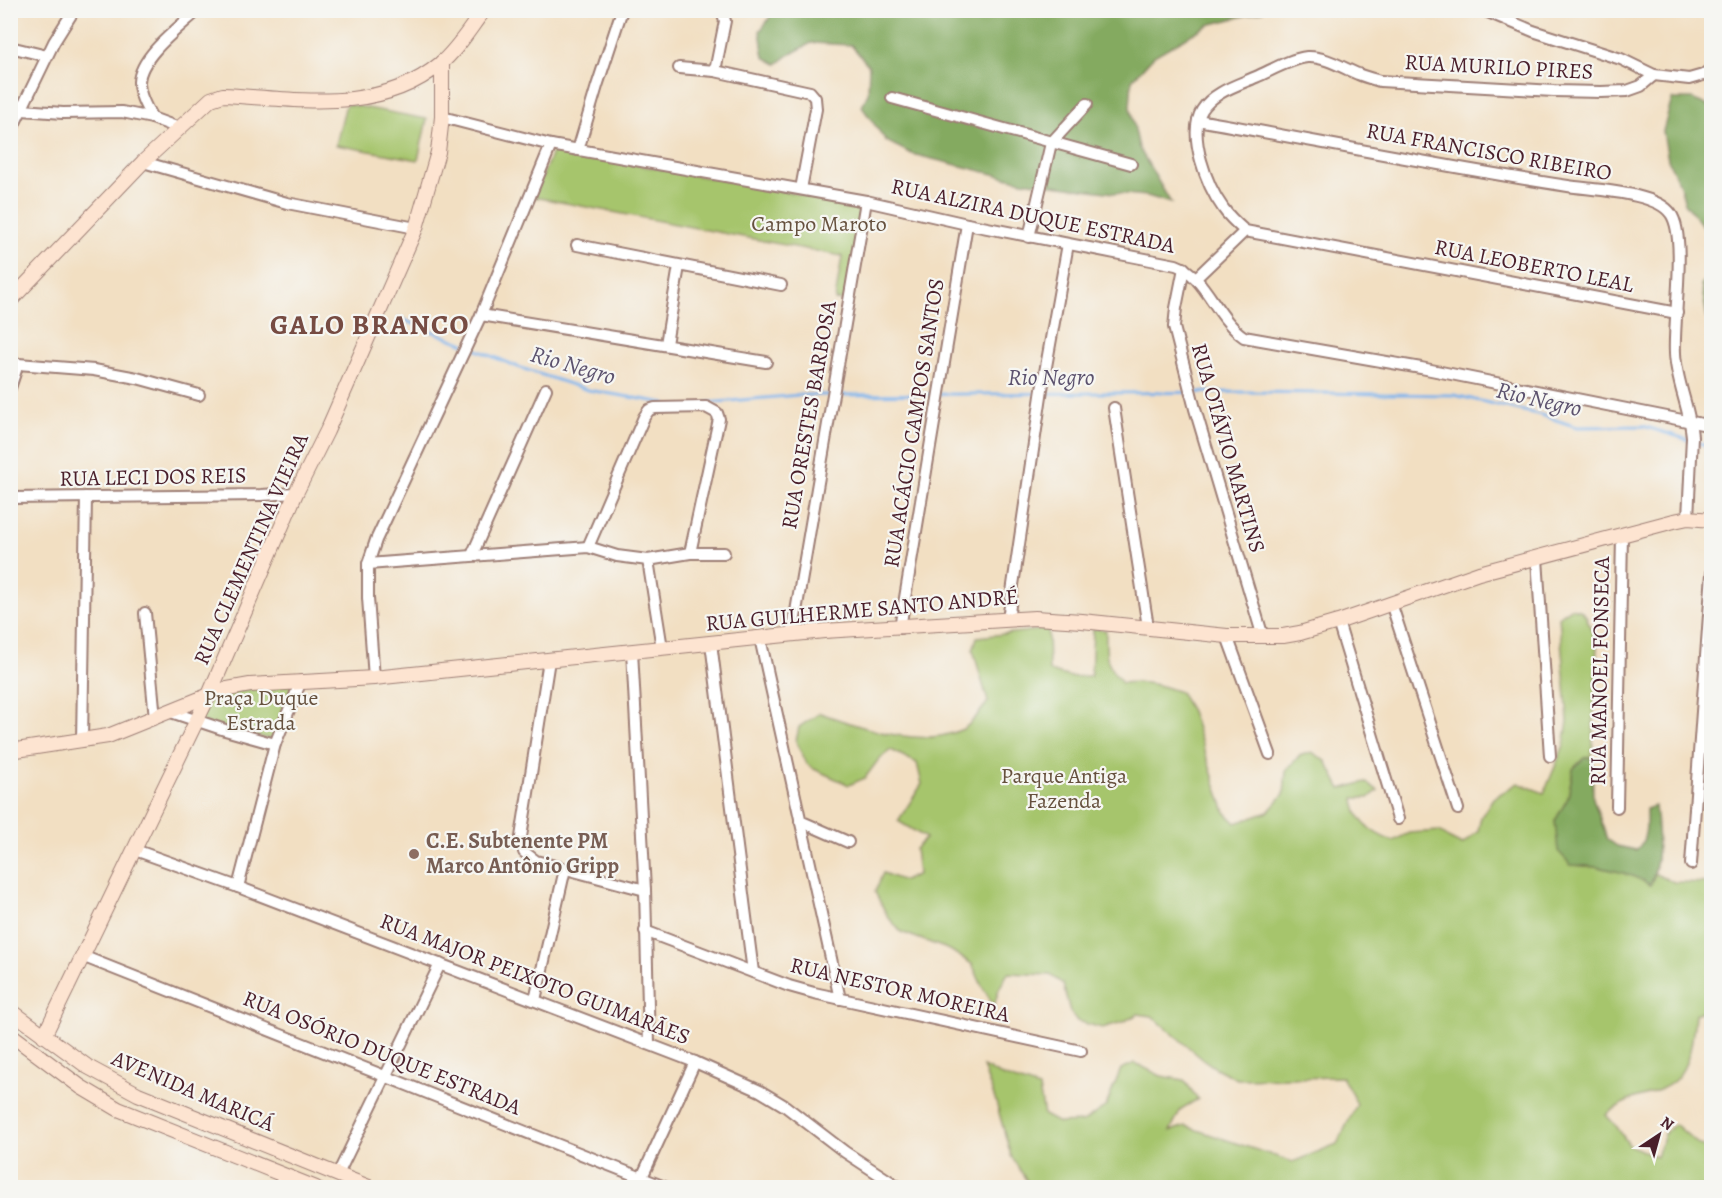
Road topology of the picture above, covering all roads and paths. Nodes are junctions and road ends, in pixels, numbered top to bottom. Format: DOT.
graph roads {
  1 [pos="74,10"];
  2 [pos="198,10"];
  3 [pos="484,10"];
  4 [pos="622,10"];
  5 [pos="722,10"];
  6 [pos="1483,10"];
  7 [pos="10,47"];
  8 [pos="47,56"];
  9 [pos="442,62"];
  10 [pos="679,68"];
  11 [pos="1712,69"];
  12 [pos="715,71"];
  13 [pos="1654,75"];
  14 [pos="892,98"];
  15 [pos="1087,104"];
  16 [pos="22,110"];
  17 [pos="442,117"];
  18 [pos="152,118"];
  19 [pos="1198,120"];
  20 [pos="179,128"];
  21 [pos="10,134"];
  22 [pos="1051,142"];
  23 [pos="551,145"];
  24 [pos="578,150"];
  25 [pos="143,162"];
  26 [pos="1131,164"];
  27 [pos="801,189"];
  28 [pos="866,201"];
  29 [pos="967,224"];
  30 [pos="416,228"];
  31 [pos="1245,231"];
  32 [pos="1029,237"];
  33 [pos="1068,244"];
  34 [pos="577,245"];
  35 [pos="679,266"];
  36 [pos="1184,267"];
  37 [pos="1196,278"];
  38 [pos="781,285"];
  39 [pos="10,301"];
  40 [pos="1677,313"];
  41 [pos="481,315"];
  42 [pos="666,344"];
  43 [pos="766,362"];
  44 [pos="14,363"];
  45 [pos="10,388"];
  46 [pos="546,389"];
  47 [pos="198,395"];
  48 [pos="1114,408"];
  49 [pos="1691,423"];
  50 [pos="1712,426"];
  51 [pos="296,493"];
  52 [pos="86,497"];
  53 [pos="10,498"];
  54 [pos="1688,519"];
  55 [pos="1712,520"];
  56 [pos="1622,535"];
  57 [pos="588,547"];
  58 [pos="690,553"];
  59 [pos="724,554"];
  60 [pos="472,555"];
  61 [pos="1537,558"];
  62 [pos="648,560"];
  63 [pos="368,564"];
  64 [pos="1712,573"];
  65 [pos="1391,603"];
  66 [pos="145,613"];
  67 [pos="1008,619"];
  68 [pos="1338,621"];
  69 [pos="1148,627"];
  70 [pos="900,628"];
  71 [pos="792,635"];
  72 [pos="1227,636"];
  73 [pos="1263,637"];
  74 [pos="760,638"];
  75 [pos="711,643"];
  76 [pos="662,648"];
  77 [pos="632,651"];
  78 [pos="549,660"];
  79 [pos="374,678"];
  80 [pos="301,681"];
  81 [pos="209,695"];
  82 [pos="171,712"];
  83 [pos="155,718"];
  84 [pos="197,721"];
  85 [pos="82,741"];
  86 [pos="275,744"];
  87 [pos="10,751"];
  88 [pos="1270,754"];
  89 [pos="1551,756"];
  90 [pos="1617,807"];
  91 [pos="1458,809"];
  92 [pos="1398,819"];
  93 [pos="800,821"];
  94 [pos="848,842"];
  95 [pos="135,850"];
  96 [pos="1691,864"];
  97 [pos="565,869"];
  98 [pos="238,887"];
  99 [pos="645,890"];
  100 [pos="645,931"];
  101 [pos="82,956"];
  102 [pos="440,964"];
  103 [pos="753,972"];
  104 [pos="840,999"];
  105 [pos="535,1000"];
  106 [pos="10,1010"];
  107 [pos="10,1034"];
  108 [pos="44,1036"];
  109 [pos="649,1044"];
  110 [pos="1081,1051"];
  111 [pos="695,1062"];
  112 [pos="387,1076"];
  113 [pos="338,1174"];
  114 [pos="282,1181"];
  115 [pos="640,1183"];
  116 [pos="316,1188"];
  117 [pos="371,1188"];
  118 [pos="667,1188"];
  119 [pos="900,1188"];
  1 -- 8 [label="street"];
  2 -- 18 [label="street"];
  3 -- 9 [label="street"];
  4 -- 24 [label="street"];
  5 -- 12 [label="street"];
  6 -- 13 [label="street"];
  7 -- 8 [label="street"];
  8 -- 16 [label="street"];
  9 -- 17 [label="street, RUA CLEMENTINA VIEIRA"];
  9 -- 20 [label="street"];
  10 -- 12 [label="street"];
  11 -- 13 [label="street"];
  12 -- 27 [label="street"];
  13 -- 19 [label="street, RUA MURILO PIRES"];
  14 -- 22 [label="street"];
  15 -- 22 [label="street"];
  16 -- 18 [label="street"];
  16 -- 21 [label="street"];
  17 -- 23 [label="street, RUA ALZIRA DUQUE ESTRADA"];
  17 -- 30 [label="street, RUA CLEMENTINA VIEIRA"];
  18 -- 20 [label="street"];
  19 -- 31 [label="street"];
  19 -- 40 [label="street, RUA FRANCISCO RIBEIRO"];
  20 -- 25 [label="street"];
  22 -- 26 [label="street"];
  22 -- 32 [label="street"];
  23 -- 24 [label="street, RUA ALZIRA DUQUE ESTRADA"];
  23 -- 41 [label="street"];
  24 -- 27 [label="street, RUA ALZIRA DUQUE ESTRADA"];
  25 -- 30 [label="street"];
  25 -- 39 [label="street"];
  27 -- 28 [label="street, RUA ALZIRA DUQUE ESTRADA"];
  28 -- 29 [label="street, RUA ALZIRA DUQUE ESTRADA"];
  28 -- 71 [label="street, RUA ORESTES BARBOSA"];
  29 -- 32 [label="street, RUA ALZIRA DUQUE ESTRADA"];
  29 -- 70 [label="street, RUA ACÁCIO CAMPOS SANTOS"];
  30 -- 51 [label="street, RUA CLEMENTINA VIEIRA"];
  31 -- 37 [label="street"];
  31 -- 40 [label="street, RUA LEOBERTO LEAL"];
  32 -- 33 [label="street, RUA ALZIRA DUQUE ESTRADA"];
  33 -- 36 [label="street, RUA ALZIRA DUQUE ESTRADA"];
  33 -- 67 [label="street"];
  34 -- 35 [label="street"];
  35 -- 38 [label="street"];
  35 -- 42 [label="street"];
  36 -- 37 [label="street, RUA ALZIRA DUQUE ESTRADA"];
  36 -- 73 [label="street, RUA OTÁVIO MARTINS"];
  37 -- 49 [label="street, RUA ALZIRA DUQUE ESTRADA"];
  40 -- 49 [label="street"];
  41 -- 42 [label="street"];
  41 -- 63 [label="street"];
  42 -- 43 [label="street"];
  44 -- 45 [label="street"];
  44 -- 47 [label="street"];
  46 -- 60 [label="street"];
  48 -- 69 [label="street"];
  49 -- 50 [label="street, RUA ALZIRA DUQUE ESTRADA"];
  49 -- 54 [label="street"];
  51 -- 52 [label="street, RUA LECI DOS REIS"];
  51 -- 81 [label="street, RUA CLEMENTINA VIEIRA"];
  52 -- 53 [label="street, RUA LECI DOS REIS"];
  52 -- 85 [label="street"];
  54 -- 55 [label="street, RUA GUILHERME SANTO ANDRÉ"];
  54 -- 56 [label="street, RUA GUILHERME SANTO ANDRÉ"];
  56 -- 61 [label="street, RUA GUILHERME SANTO ANDRÉ"];
  56 -- 90 [label="street, RUA MANOEL FONSECA"];
  57 -- 58 [label="street"];
  57 -- 60 [label="street"];
  57 -- 62 [label="street"];
  58 -- 59 [label="street"];
  58 -- 62 [label="street"];
  60 -- 63 [label="street"];
  61 -- 65 [label="street, RUA GUILHERME SANTO ANDRÉ"];
  61 -- 89 [label="street"];
  62 -- 76 [label="street"];
  63 -- 79 [label="street"];
  64 -- 96 [label="street"];
  65 -- 68 [label="street, RUA GUILHERME SANTO ANDRÉ"];
  65 -- 91 [label="street"];
  66 -- 83 [label="street"];
  67 -- 69 [label="street, RUA GUILHERME SANTO ANDRÉ"];
  67 -- 70 [label="street, RUA GUILHERME SANTO ANDRÉ"];
  68 -- 73 [label="street, RUA GUILHERME SANTO ANDRÉ"];
  68 -- 92 [label="street"];
  69 -- 72 [label="street, RUA GUILHERME SANTO ANDRÉ"];
  70 -- 71 [label="street, RUA GUILHERME SANTO ANDRÉ"];
  71 -- 74 [label="street, RUA GUILHERME SANTO ANDRÉ"];
  72 -- 73 [label="street, RUA GUILHERME SANTO ANDRÉ"];
  72 -- 88 [label="street"];
  74 -- 75 [label="street, RUA GUILHERME SANTO ANDRÉ"];
  74 -- 93 [label="street"];
  75 -- 76 [label="street, RUA GUILHERME SANTO ANDRÉ"];
  75 -- 103 [label="street"];
  76 -- 77 [label="street, RUA GUILHERME SANTO ANDRÉ"];
  77 -- 78 [label="street, RUA GUILHERME SANTO ANDRÉ"];
  77 -- 99 [label="street"];
  78 -- 79 [label="street, RUA GUILHERME SANTO ANDRÉ"];
  78 -- 97 [label="street"];
  79 -- 80 [label="street, RUA GUILHERME SANTO ANDRÉ"];
  80 -- 81 [label="street, RUA GUILHERME SANTO ANDRÉ"];
  80 -- 86 [label="street"];
  81 -- 82 [label="street, RUA GUILHERME SANTO ANDRÉ"];
  81 -- 84 [label="street, RUA CLEMENTINA VIEIRA"];
  82 -- 83 [label="street, RUA GUILHERME SANTO ANDRÉ"];
  82 -- 84 [label="street"];
  83 -- 85 [label="street, RUA GUILHERME SANTO ANDRÉ"];
  84 -- 86 [label="street"];
  84 -- 95 [label="street, RUA CLEMENTINA VIEIRA"];
  85 -- 87 [label="street, RUA GUILHERME SANTO ANDRÉ"];
  86 -- 98 [label="street"];
  93 -- 94 [label="street"];
  93 -- 104 [label="street"];
  95 -- 98 [label="street, RUA MAJOR PEIXOTO GUIMARÃES"];
  95 -- 101 [label="street, RUA CLEMENTINA VIEIRA"];
  97 -- 99 [label="street"];
  97 -- 105 [label="street"];
  98 -- 102 [label="street, RUA MAJOR PEIXOTO GUIMARÃES"];
  99 -- 100 [label="street"];
  100 -- 103 [label="street, RUA NESTOR MOREIRA"];
  100 -- 109 [label="street"];
  101 -- 108 [label="street, RUA CLEMENTINA VIEIRA"];
  101 -- 112 [label="street, RUA OSÓRIO DUQUE ESTRADA"];
  102 -- 105 [label="street, RUA MAJOR PEIXOTO GUIMARÃES"];
  102 -- 112 [label="street"];
  103 -- 104 [label="street, RUA NESTOR MOREIRA"];
  104 -- 110 [label="street, RUA NESTOR MOREIRA"];
  105 -- 109 [label="street, RUA MAJOR PEIXOTO GUIMARÃES"];
  106 -- 108 [label="street, AVENIDA MARICÁ"];
  107 -- 114 [label="street"];
  108 -- 113 [label="street, AVENIDA MARICÁ"];
  109 -- 111 [label="street, RUA MAJOR PEIXOTO GUIMARÃES"];
  111 -- 115 [label="street"];
  111 -- 119 [label="street, RUA MAJOR PEIXOTO GUIMARÃES"];
  112 -- 113 [label="street"];
  112 -- 115 [label="street, RUA OSÓRIO DUQUE ESTRADA"];
  113 -- 117 [label="street, AVENIDA MARICÁ"];
  114 -- 116 [label="street"];
  115 -- 118 [label="street, RUA OSÓRIO DUQUE ESTRADA"];
}
